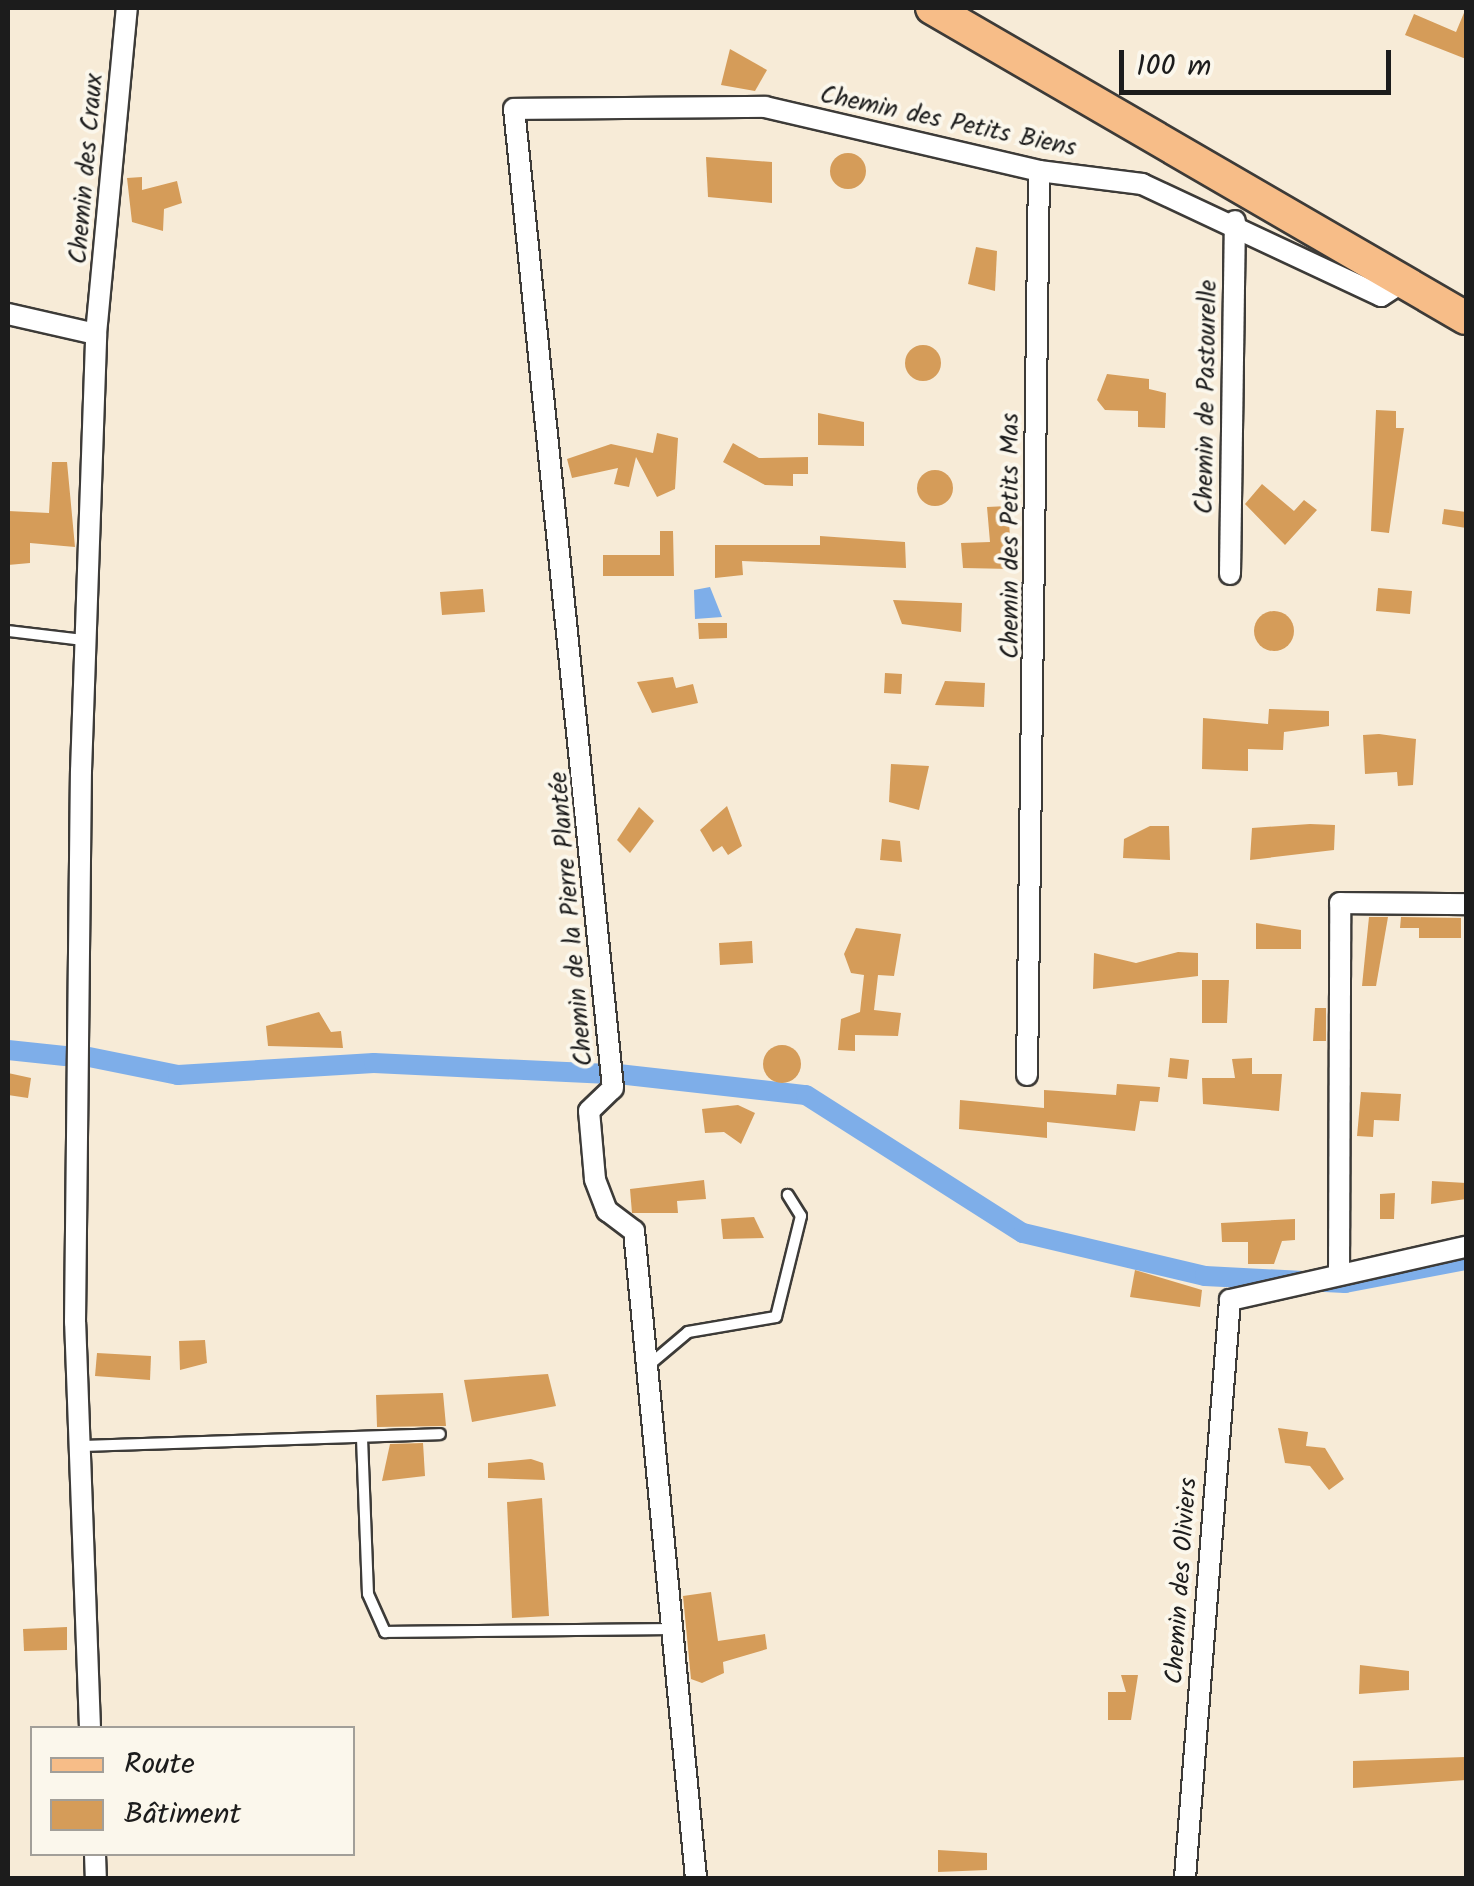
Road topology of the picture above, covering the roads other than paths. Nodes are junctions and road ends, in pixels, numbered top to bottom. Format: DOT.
graph roads {
  1 [pos="127,8"];
  2 [pos="932,8"];
  3 [pos="514,110"];
  4 [pos="1039,171"];
  5 [pos="1235,221"];
  6 [pos="1404,281"];
  7 [pos="8,314"];
  8 [pos="1466,318"];
  9 [pos="96,334"];
  10 [pos="1230,574"];
  11 [pos="8,631"];
  12 [pos="86,640"];
  13 [pos="1466,904"];
  14 [pos="1026,1075"];
  15 [pos="788,1195"];
  16 [pos="1466,1248"];
  17 [pos="1339,1273"];
  18 [pos="646,1367"];
  19 [pos="440,1434"];
  20 [pos="362,1438"];
  21 [pos="80,1446"];
  22 [pos="669,1630"];
  23 [pos="90,1726"];
  24 [pos="696,1878"];
  25 [pos="1184,1878"];
  1 -- 9 [label="street, Chemin des Craux"];
  2 -- 6 [label="main road"];
  3 -- 4 [label="street, Chemin des Petits Biens"];
  3 -- 18 [label="street, Chemin de la Pierre Plantée"];
  4 -- 5 [label="street, Chemin des Petits Biens"];
  4 -- 14 [label="street, Chemin des Petits Mas"];
  5 -- 6 [label="street, Chemin des Petits Biens"];
  5 -- 10 [label="street, Chemin de Pastourelle"];
  6 -- 8 [label="main road"];
  7 -- 9 [label="street"];
  9 -- 12 [label="street, Chemin des Craux"];
  11 -- 12 [label="lane"];
  12 -- 21 [label="street, Chemin des Craux"];
  13 -- 17 [label="street"];
  15 -- 18 [label="lane"];
  16 -- 17 [label="street"];
  17 -- 25 [label="street, Chemin des Oliviers"];
  18 -- 22 [label="street, Chemin de la Pierre Plantée"];
  19 -- 20 [label="lane"];
  20 -- 21 [label="lane"];
  20 -- 22 [label="lane"];
  21 -- 23 [label="street, Chemin des Craux"];
  22 -- 24 [label="street, Chemin de la Pierre Plantée"];
}
